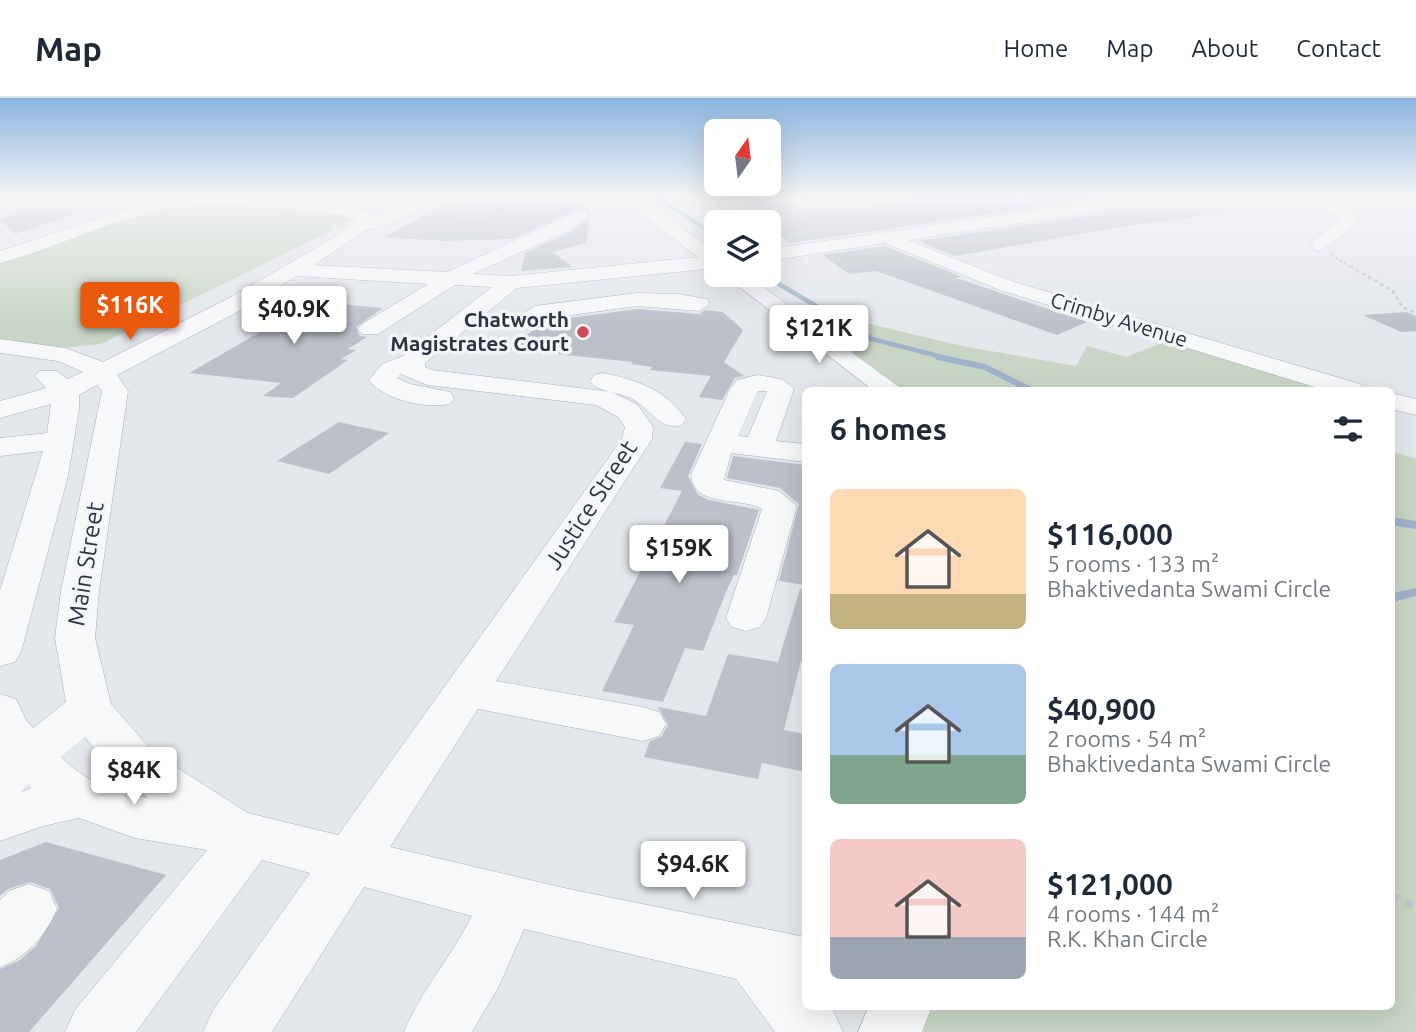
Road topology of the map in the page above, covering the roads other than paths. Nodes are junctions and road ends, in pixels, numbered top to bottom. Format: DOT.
graph roads {
  1 [pos="25,239"];
  2 [pos="52,239"];
  3 [pos="324,239"];
  4 [pos="346,239"];
  5 [pos="536,239"];
  6 [pos="685,239"];
  7 [pos="890,239"];
  8 [pos="1324,239"];
  9 [pos="48,240"];
  10 [pos="1320,245"];
  11 [pos="704,254"];
  12 [pos="781,255"];
  13 [pos="0,257"];
  14 [pos="704,264"];
  15 [pos="704,266"];
  16 [pos="330,269"];
  17 [pos="284,272"];
  18 [pos="662,277"];
  19 [pos="704,279"];
  20 [pos="440,286"];
  21 [pos="751,287"];
  22 [pos="504,288"];
  23 [pos="257,292"];
  24 [pos="577,297"];
  25 [pos="699,304"];
  26 [pos="535,313"];
  27 [pos="370,329"];
  28 [pos="0,346"];
  29 [pos="420,354"];
  30 [pos="0,364"];
  31 [pos="101,374"];
  32 [pos="59,385"];
  33 [pos="886,387"];
  34 [pos="1341,387"];
  35 [pos="0,402"];
  36 [pos="1395,402"];
  37 [pos="1416,407"];
  38 [pos="0,410"];
  39 [pos="633,419"];
  40 [pos="672,419"];
  41 [pos="725,431"];
  42 [pos="59,440"];
  43 [pos="0,447"];
  44 [pos="759,447"];
  45 [pos="802,453"];
  46 [pos="36,529"];
  47 [pos="0,544"];
  48 [pos="746,618"];
  49 [pos="0,652"];
  50 [pos="468,692"];
  51 [pos="89,708"];
  52 [pos="0,710"];
  53 [pos="643,724"];
  54 [pos="15,769"];
  55 [pos="80,798"];
  56 [pos="0,820"];
  57 [pos="247,834"];
  58 [pos="352,860"];
  59 [pos="508,901"];
  60 [pos="779,961"];
  61 [pos="899,1010"];
  62 [pos="97,1032"];
  63 [pos="235,1032"];
  64 [pos="436,1032"];
  65 [pos="811,1032"];
  66 [pos="890,1032"];
  1 -- 9 [label="street"];
  2 -- 9 [label="street"];
  3 -- 17 [label="street"];
  4 -- 16 [label="street"];
  5 -- 20 [label="street"];
  6 -- 11 [label="street"];
  7 -- 12 [label="street"];
  7 -- 34 [label="street, Crimby Avenue"];
  8 -- 10 [label="street"];
  9 -- 13 [label="street"];
  14 -- 22 [label="street"];
  15 -- 18 [label="street"];
  16 -- 17 [label="street"];
  16 -- 20 [label="street"];
  16 -- 23 [label="street"];
  17 -- 23 [label="street"];
  17 -- 31 [label="street"];
  18 -- 19 [label="street"];
  18 -- 24 [label="street"];
  20 -- 22 [label="street"];
  20 -- 27 [label="street"];
  21 -- 33 [label="street"];
  22 -- 24 [label="street"];
  22 -- 29 [label="street"];
  23 -- 31 [label="street"];
  24 -- 25 [label="street"];
  24 -- 26 [label="street"];
  28 -- 31 [label="street"];
  29 -- 39 [label="street, Justice Street"];
  29 -- 40 [label="street"];
  30 -- 32 [label="street"];
  31 -- 32 [label="street"];
  31 -- 51 [label="street, Main Street"];
  32 -- 35 [label="street"];
  32 -- 38 [label="street"];
  32 -- 42 [label="street, Main Street"];
  36 -- 37 [label="street"];
  39 -- 40 [label="street"];
  39 -- 50 [label="street, Justice Street"];
  40 -- 41 [label="street"];
  41 -- 44 [label="street"];
  41 -- 44 [label="street"];
  41 -- 48 [label="street"];
  42 -- 43 [label="street"];
  42 -- 46 [label="street, Main Street"];
  44 -- 45 [label="street"];
  46 -- 47 [label="street"];
  46 -- 49 [label="street, Main Street"];
  50 -- 53 [label="street"];
  50 -- 58 [label="street, Justice Street"];
  51 -- 54 [label="street"];
  51 -- 57 [label="street, Main Street"];
  52 -- 54 [label="street, Main Street"];
  54 -- 55 [label="street, Main Street"];
  55 -- 56 [label="street"];
  55 -- 57 [label="street, Main Street"];
  57 -- 58 [label="street, Main Street"];
  57 -- 62 [label="street"];
  58 -- 59 [label="street, Main Street"];
  58 -- 63 [label="street, Justice Street"];
  59 -- 60 [label="street, Main Street"];
  59 -- 64 [label="street"];
  60 -- 65 [label="street"];
  61 -- 66 [label="street"];
}
